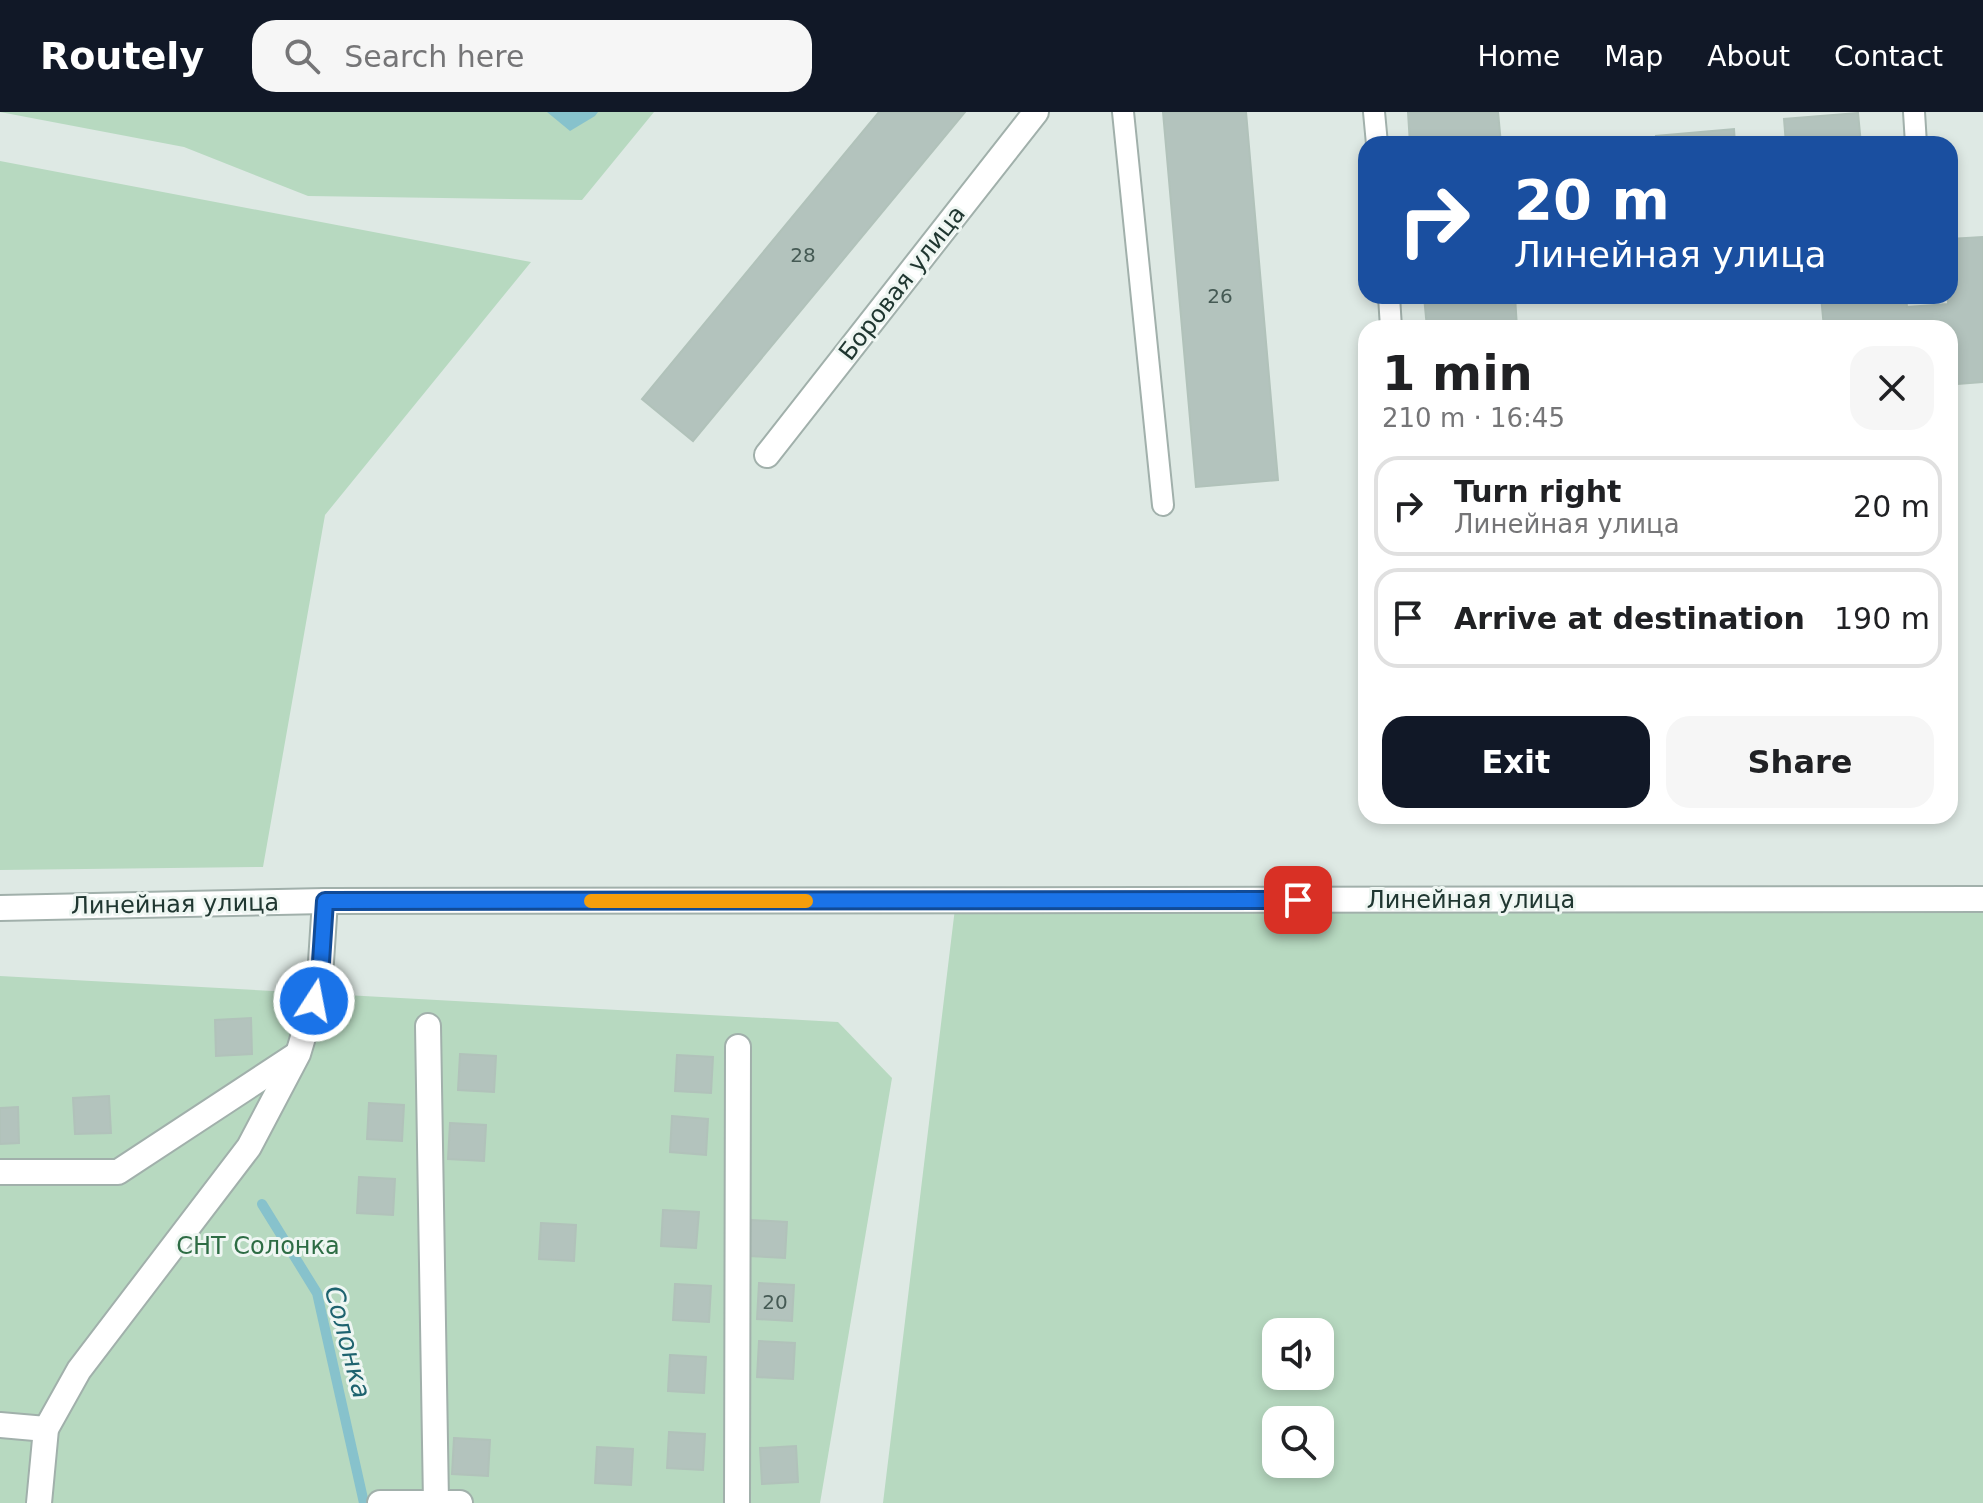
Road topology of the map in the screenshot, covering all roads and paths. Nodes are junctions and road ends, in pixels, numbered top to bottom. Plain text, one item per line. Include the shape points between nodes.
1 (1036, 112) edge
2 (1123, 112) edge
3 (1374, 112) edge
4 (1914, 112) edge
5 (1376, 136) edge
6 (1916, 136) edge
7 (767, 455) dead end
8 (1163, 505) dead end
9 (1983, 899) edge
10 (325, 901) junction
11 (0, 908) edge
12 (428, 1026) dead end
13 (738, 1047) dead end
14 (298, 1054) junction
15 (0, 1172) edge
16 (0, 1425) edge
17 (46, 1429) junction
18 (436, 1502) edge
19 (39, 1503) edge
20 (380, 1503) edge
21 (460, 1503) edge
22 (737, 1503) edge

1 - 7 street, Боровая улица
2 - 8 lane
3 - 5 lane
4 - 6 lane
9 - 10 street, Линейная улица
10 - 11 street, Линейная улица
10 - 14 street via 320,977
12 - 18 street
13 - 22 street
14 - 15 street via 118,1172
14 - 17 street via 249,1147 79,1370
16 - 17 street
17 - 19 street
18 - 20 street
18 - 21 street

